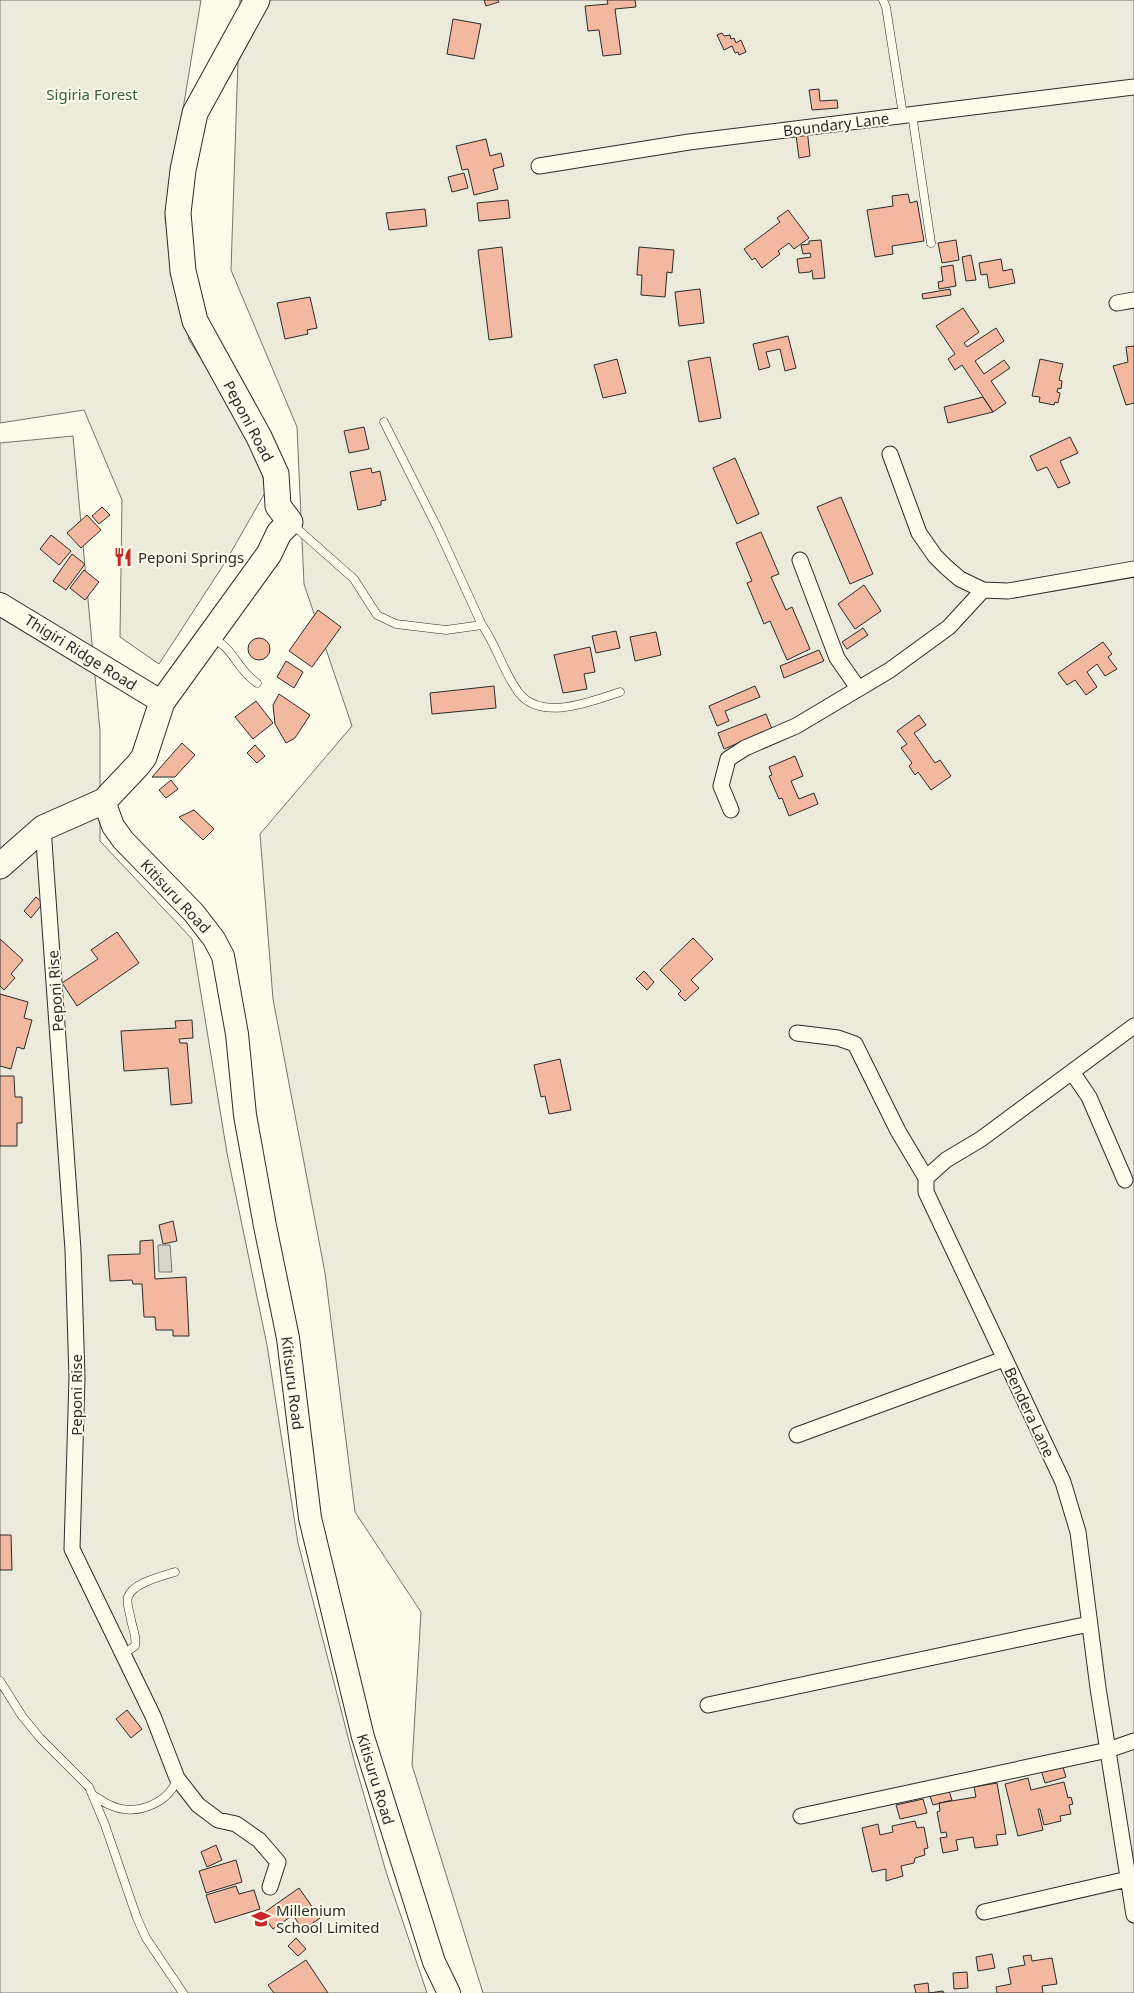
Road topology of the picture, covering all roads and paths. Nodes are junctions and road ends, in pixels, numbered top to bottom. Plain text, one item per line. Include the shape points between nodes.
1 (257, 0) edge
2 (884, 0) edge
3 (1134, 87) edge
4 (908, 115) junction
5 (539, 166) dead end
6 (930, 243) dead end
7 (1134, 300) edge
8 (1117, 303) dead end
9 (384, 422) dead end
10 (890, 454) dead end
11 (290, 522) junction
12 (800, 560) dead end
13 (1134, 570) edge
14 (983, 590) junction
15 (0, 604) edge
16 (482, 625) junction
17 (210, 637) junction
18 (256, 683) dead end
19 (858, 688) junction
20 (620, 692) dead end
21 (162, 702) junction
22 (104, 801) junction
23 (731, 810) dead end
24 (43, 828) junction
25 (0, 866) edge
26 (1134, 1026) edge
27 (798, 1033) dead end
28 (1072, 1072) junction
29 (926, 1178) junction
30 (1125, 1180) dead end
31 (1004, 1359) junction
32 (796, 1436) dead end
33 (175, 1572) dead end
34 (1089, 1624) junction
35 (122, 1654) junction
36 (0, 1681) edge
37 (708, 1705) dead end
38 (1134, 1741) edge
39 (1108, 1750) junction
40 (177, 1778) junction
41 (93, 1795) junction
42 (801, 1816) dead end
43 (1128, 1879) junction
44 (270, 1888) dead end
45 (984, 1912) dead end
46 (1134, 1914) edge
47 (183, 1993) edge
48 (448, 1993) edge

1 - 11 main road, Peponi Road via 195,113 178,213 183,271 195,321 260,437 276,474 278,506
2 - 4 lane
3 - 4 street, Boundary Lane
4 - 5 street, Boundary Lane via 689,142
4 - 6 lane
7 - 8 street
9 - 16 lane
10 - 14 street via 919,533 946,567 960,579
11 - 16 lane via 354,580 377,615 396,624 446,630
11 - 17 main road via 279,533 269,554
12 - 19 street via 837,658
13 - 14 street via 1008,591
14 - 19 street via 949,627 890,670
15 - 21 street, Thigiri Ridge Road
16 - 20 lane via 519,694 536,705 560,708
17 - 18 lane via 226,645 246,675
17 - 21 main road
19 - 23 street via 796,726 728,759 721,786
21 - 22 main road via 144,757
22 - 24 main road
22 - 48 street, Kitisuru Road via 113,826 123,840 194,913 214,939 222,956 237,1034 245,1115 288,1338 310,1518 363,1737 434,1962
24 - 25 main road
24 - 35 street, Peponi Rise via 73,1250 77,1378 72,1549
26 - 28 street
27 - 29 street, Bendera Lane via 838,1038 854,1044
28 - 29 street via 981,1139 946,1160
28 - 30 street via 1089,1097
29 - 31 street, Bendera Lane via 926,1192
31 - 32 street
31 - 34 street, Bendera Lane via 1063,1482 1078,1532
33 - 35 lane via 132,1590 128,1605 137,1638 135,1646
34 - 37 street
34 - 39 street, Bendera Lane
35 - 40 street, Peponi Rise via 153,1716
36 - 41 lane via 22,1716
38 - 39 street
39 - 42 street
39 - 43 street, Bendera Lane
40 - 41 lane via 170,1792 157,1803 131,1810 111,1806
40 - 44 street, Peponi Rise via 198,1804 218,1820 236,1824 259,1840 278,1862
41 - 47 lane via 146,1938
43 - 45 street
43 - 46 street, Bendera Lane

